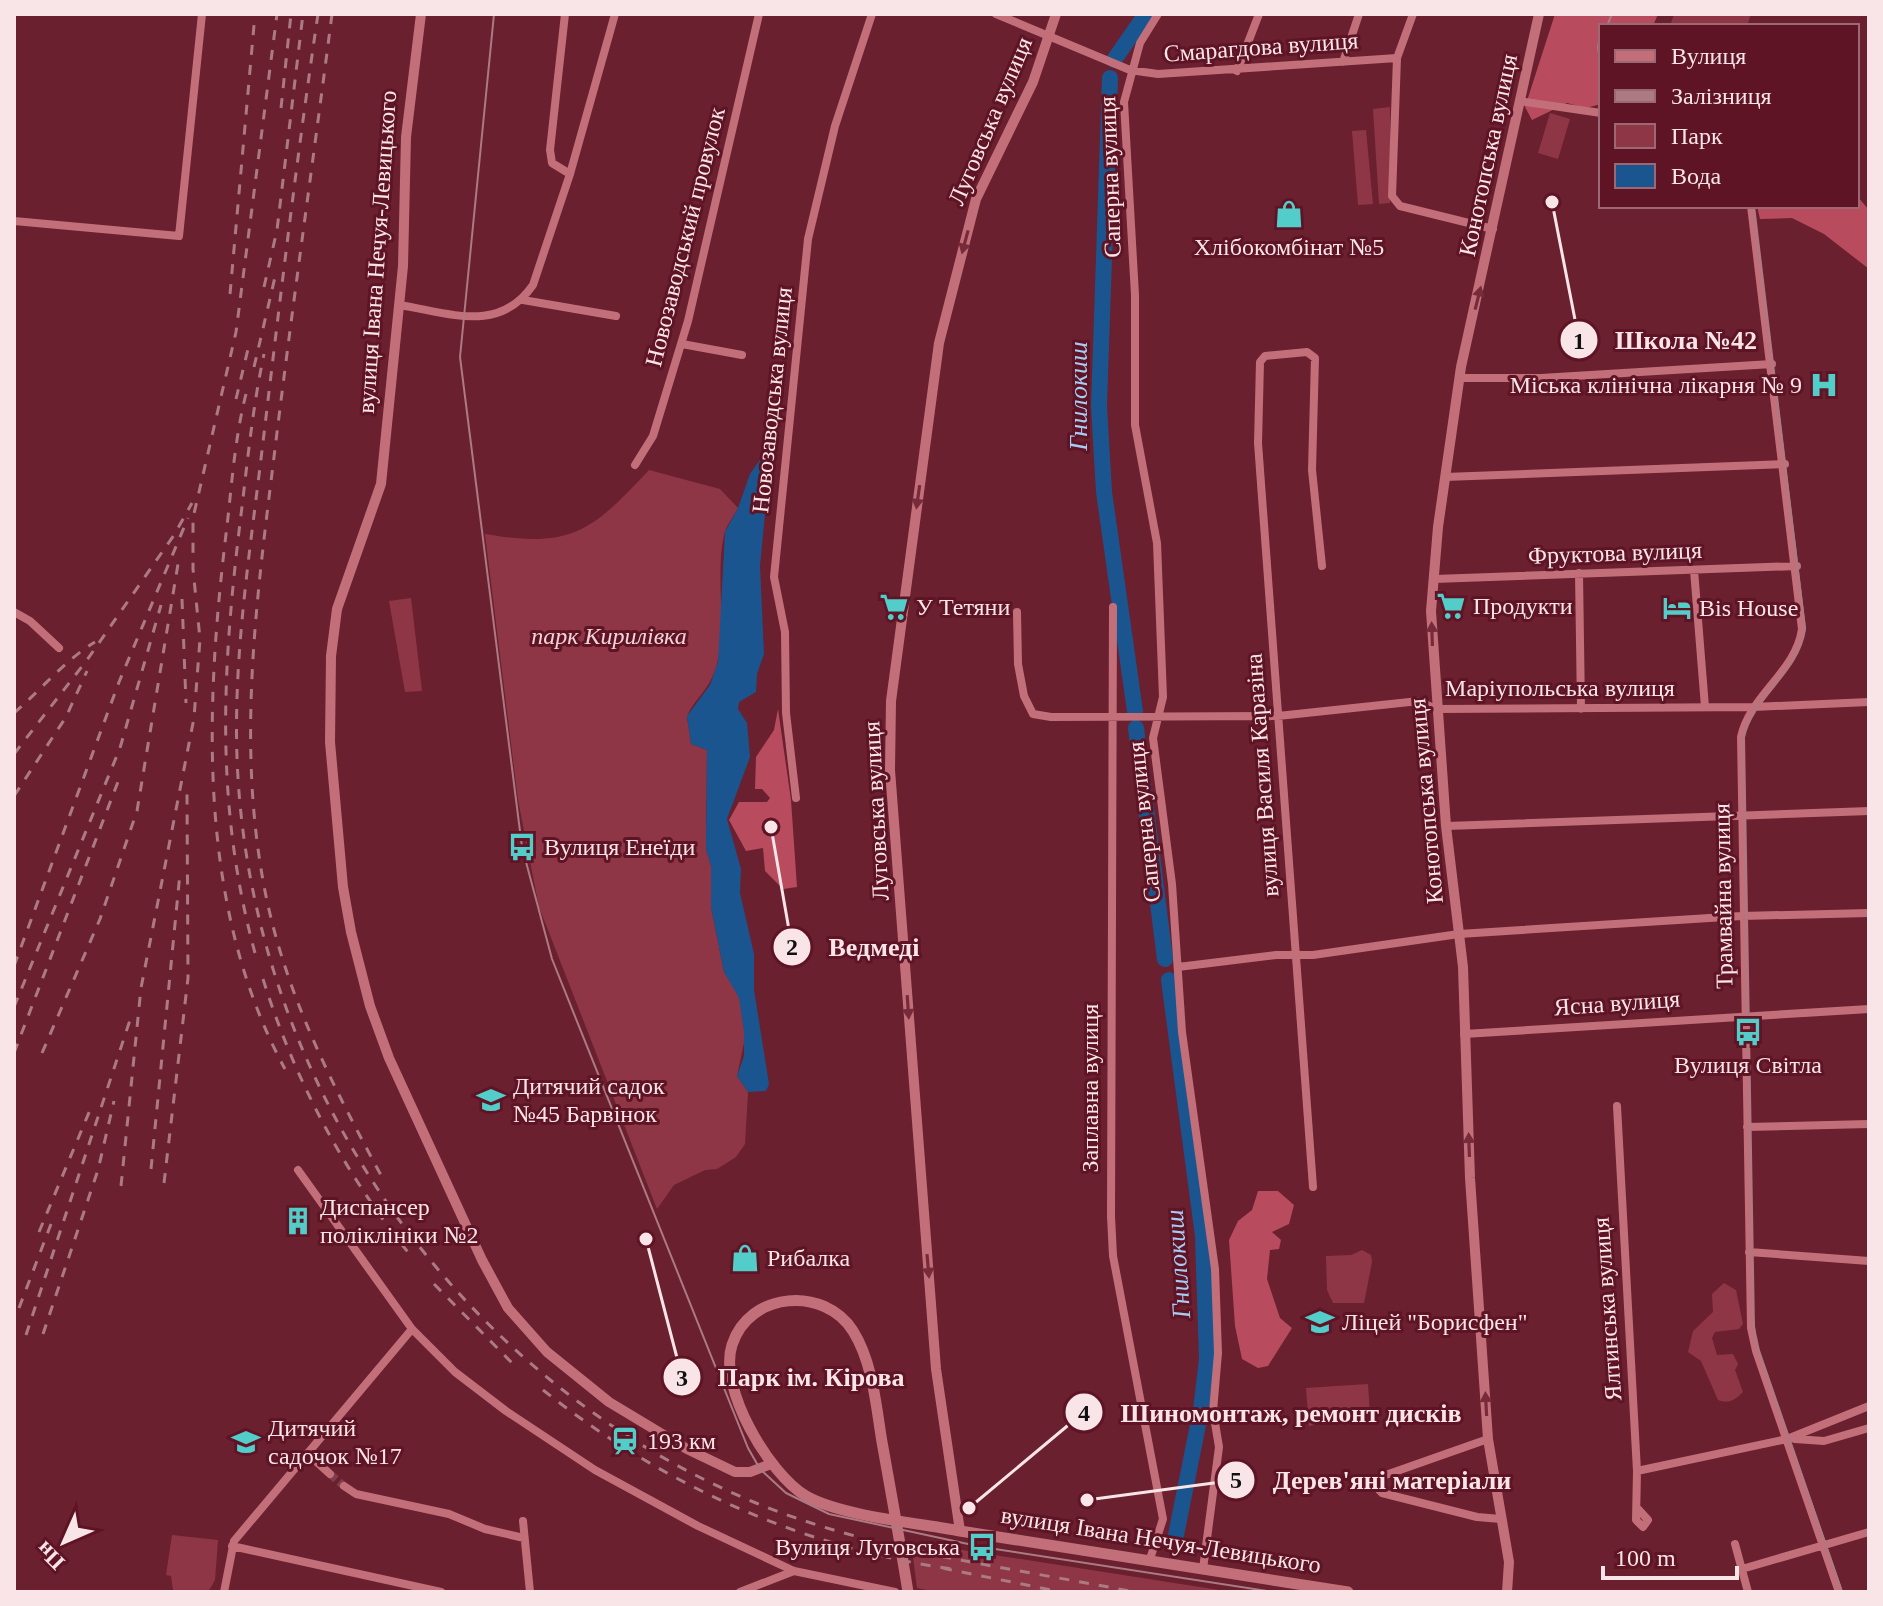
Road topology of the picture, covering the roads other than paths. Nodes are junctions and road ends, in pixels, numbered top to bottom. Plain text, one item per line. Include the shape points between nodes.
1 (202, 14) edge
2 (421, 14) edge
3 (565, 14) edge
4 (615, 14) edge
5 (759, 14) edge
6 (872, 14) edge
7 (996, 14) edge
8 (1056, 14) edge
9 (1158, 14) edge
10 (1259, 14) edge
11 (1359, 14) edge
12 (1413, 14) edge
13 (1539, 14) edge
14 (1048, 36) junction
15 (1397, 58) junction
16 (1343, 62) junction
17 (1130, 70) junction
18 (1237, 71) junction
19 (1519, 101) junction
20 (1599, 113) edge
21 (570, 174) junction
22 (1751, 208) edge
23 (14, 221) edge
24 (1493, 229) junction
25 (523, 300) junction
26 (399, 305) junction
27 (616, 316) dead end
28 (682, 344) junction
29 (742, 355) dead end
30 (1771, 364) junction
31 (1460, 378) junction
32 (1784, 464) junction
33 (635, 465) dead end
34 (1445, 477) junction
35 (1322, 566) dead end
36 (1797, 566) junction
37 (1694, 570) junction
38 (1579, 573) junction
39 (1434, 579) junction
40 (1113, 607) dead end
41 (14, 612) edge
42 (1017, 612) dead end
43 (59, 648) dead end
44 (1869, 702) edge
45 (1705, 707) junction
46 (1754, 707) junction
47 (1436, 709) junction
48 (1581, 709) junction
49 (1113, 716) junction
50 (1278, 716) junction
51 (1158, 718) junction
52 (796, 798) dead end
53 (1869, 811) edge
54 (1742, 817) junction
55 (1446, 826) junction
56 (1869, 913) edge
57 (1743, 916) junction
58 (1459, 934) junction
59 (1295, 955) junction
60 (1178, 967) junction
61 (1869, 1009) edge
62 (1745, 1014) junction
63 (1464, 1034) junction
64 (1617, 1106) dead end
65 (1869, 1124) edge
66 (1747, 1127) junction
67 (298, 1170) dead end
68 (1313, 1187) dead end
69 (1749, 1252) junction
70 (1869, 1261) edge
71 (412, 1329) junction
72 (1869, 1406) edge
73 (1869, 1428) edge
74 (1488, 1439) junction
75 (1788, 1439) junction
76 (309, 1455) junction
77 (771, 1464) junction
78 (1637, 1471) junction
79 (330, 1474) tunnel mouth
80 (344, 1486) tunnel mouth
81 (1638, 1509) dead end
82 (1501, 1519) junction
83 (523, 1521) dead end
84 (960, 1531) junction
85 (1869, 1532) edge
86 (524, 1538) junction
87 (1735, 1544) dead end
88 (1823, 1545) junction
89 (232, 1546) junction
90 (1149, 1562) junction
91 (1203, 1569) junction
92 (1742, 1569) junction
93 (794, 1571) junction
94 (859, 1588) edge
95 (224, 1592) edge
96 (441, 1592) edge
97 (530, 1592) edge
98 (740, 1592) edge
99 (895, 1592) edge
100 (908, 1592) edge
101 (1348, 1592) edge
102 (1507, 1592) edge
103 (1748, 1592) edge
104 (1839, 1592) edge

1 - 23 street via 179,236
2 - 26 street, вулиця Івана Нечуя-Левицького via 406,137
3 - 21 street via 550,150 552,163
4 - 21 street
5 - 28 street, Новозаводський провулок
6 - 52 street, Новозаводська вулиця via 835,126 808,239 774,577 785,632 786,713
7 - 14 street, Смарагдова вулиця
8 - 14 street, Луговська вулиця
9 - 17 street, Саперна вулиця
10 - 18 street
11 - 16 street
12 - 15 street
13 - 19 street, Конотопська вулиця
14 - 17 street, Смарагдова вулиця
14 -> 84 street, Луговська вулиця via 1033,82 976,199 939,343 891,701 890,770 936,1369
15 - 16 street, Смарагдова вулиця
15 - 24 street via 1394,200 1400,206
16 - 18 street, Смарагдова вулиця
17 - 18 street, Смарагдова вулиця
17 - 51 street, Саперна вулиця via 1124,102 1135,295 1135,425 1157,543 1163,697
19 - 20 street
19 - 24 street, Конотопська вулиця
21 - 25 street via 533,285
22 - 30 street, Трамвайна вулиця
31 -> 24 street, Конотопська вулиця
25 - 26 street via 492,318
25 - 27 street
26 - 77 street, вулиця Івана Нечуя-Левицького via 381,484 337,609 330,682 343,887 370,1006 482,1260 517,1321 579,1379 667,1438 735,1472
28 - 29 street
28 - 33 street, Новозаводський провулок via 653,436
30 - 31 street
30 - 32 street, Трамвайна вулиця
31 - 34 street, Конотопська вулиця
32 - 34 street
32 - 36 street, Трамвайна вулиця
34 - 39 street, Конотопська вулиця
35 - 50 street, вулиця Василя Каразіна via 1312,456 1315,358 1307,352 1268,355 1261,360 1258,443
36 - 37 street, Фруктова вулиця
36 - 46 street, Трамвайна вулиця via 1801,639
37 - 38 street, Фруктова вулиця
37 - 45 street
38 - 39 street, Фруктова вулиця
38 - 48 street
47 -> 39 street, Конотопська вулиця
40 - 49 street, Заплавна вулиця
41 - 43 street
42 - 49 street, Маріупольська вулиця via 1018,664 1033,714
44 - 46 street, Маріупольська вулиця
45 - 46 street, Маріупольська вулиця
45 - 48 street, Маріупольська вулиця
46 - 54 street, Трамвайна вулиця via 1741,737
47 - 48 street, Маріупольська вулиця
47 - 50 street, Маріупольська вулиця via 1419,701
47 - 55 street, Конотопська вулиця
49 - 51 street, Маріупольська вулиця
49 - 90 street, Заплавна вулиця via 1111,1216 1113,1256 1163,1519
50 - 51 street, Маріупольська вулиця
50 - 59 street, вулиця Василя Каразіна
51 - 60 street, Саперна вулиця via 1153,738
53 - 54 street
54 - 55 street
54 - 57 street, Трамвайна вулиця
55 - 58 street, Конотопська вулиця
56 - 57 street
57 - 58 street
57 - 62 street, Трамвайна вулиця
58 - 59 street
58 - 63 street, Конотопська вулиця
59 - 60 street
59 - 68 street, вулиця Василя Каразіна
60 - 91 street, Саперна вулиця via 1215,1269 1218,1353 1213,1411 1219,1447
61 - 62 street, Ясна вулиця
62 - 63 street, Ясна вулиця
62 - 66 street, Трамвайна вулиця
74 -> 63 street, Конотопська вулиця
64 - 78 street, Ялтинська вулиця
65 - 66 street
66 - 69 street, Трамвайна вулиця
67 - 71 street
69 - 70 street
69 - 75 street, Трамвайна вулиця via 1752,1335
71 - 76 street
71 - 93 street via 455,1372 595,1470
72 - 75 street
73 - 75 street via 1824,1441
74 - 82 street, Конотопська вулиця
74 - 82 street via 1380,1477 1376,1487 1396,1497
75 - 78 street
75 - 88 street, Трамвайна вулиця
76 - 79 street
76 - 89 street
77 - 84 main road, вулиця Івана Нечуя-Левицького via 796,1489 824,1503
77 - 100 main road via 741,1407 730,1365 733,1340 763,1308 783,1300 806,1300 839,1314 858,1341 877,1409
78 - 81 street, Ялтинська вулиця
80 - 86 street via 356,1494 449,1514
82 - 102 street, Конотопська вулиця via 1509,1562
83 - 86 street
84 - 90 main road, вулиця Івана Нечуя-Левицького
85 - 88 street
86 - 97 street
87 - 92 street
88 - 92 street
88 - 104 street, Трамвайна вулиця
89 - 95 street
89 - 96 street
90 - 91 main road, вулиця Івана Нечуя-Левицького
91 - 101 main road, вулиця Івана Нечуя-Левицького
92 - 103 street
93 - 94 street
93 - 98 street
94 - 99 street

